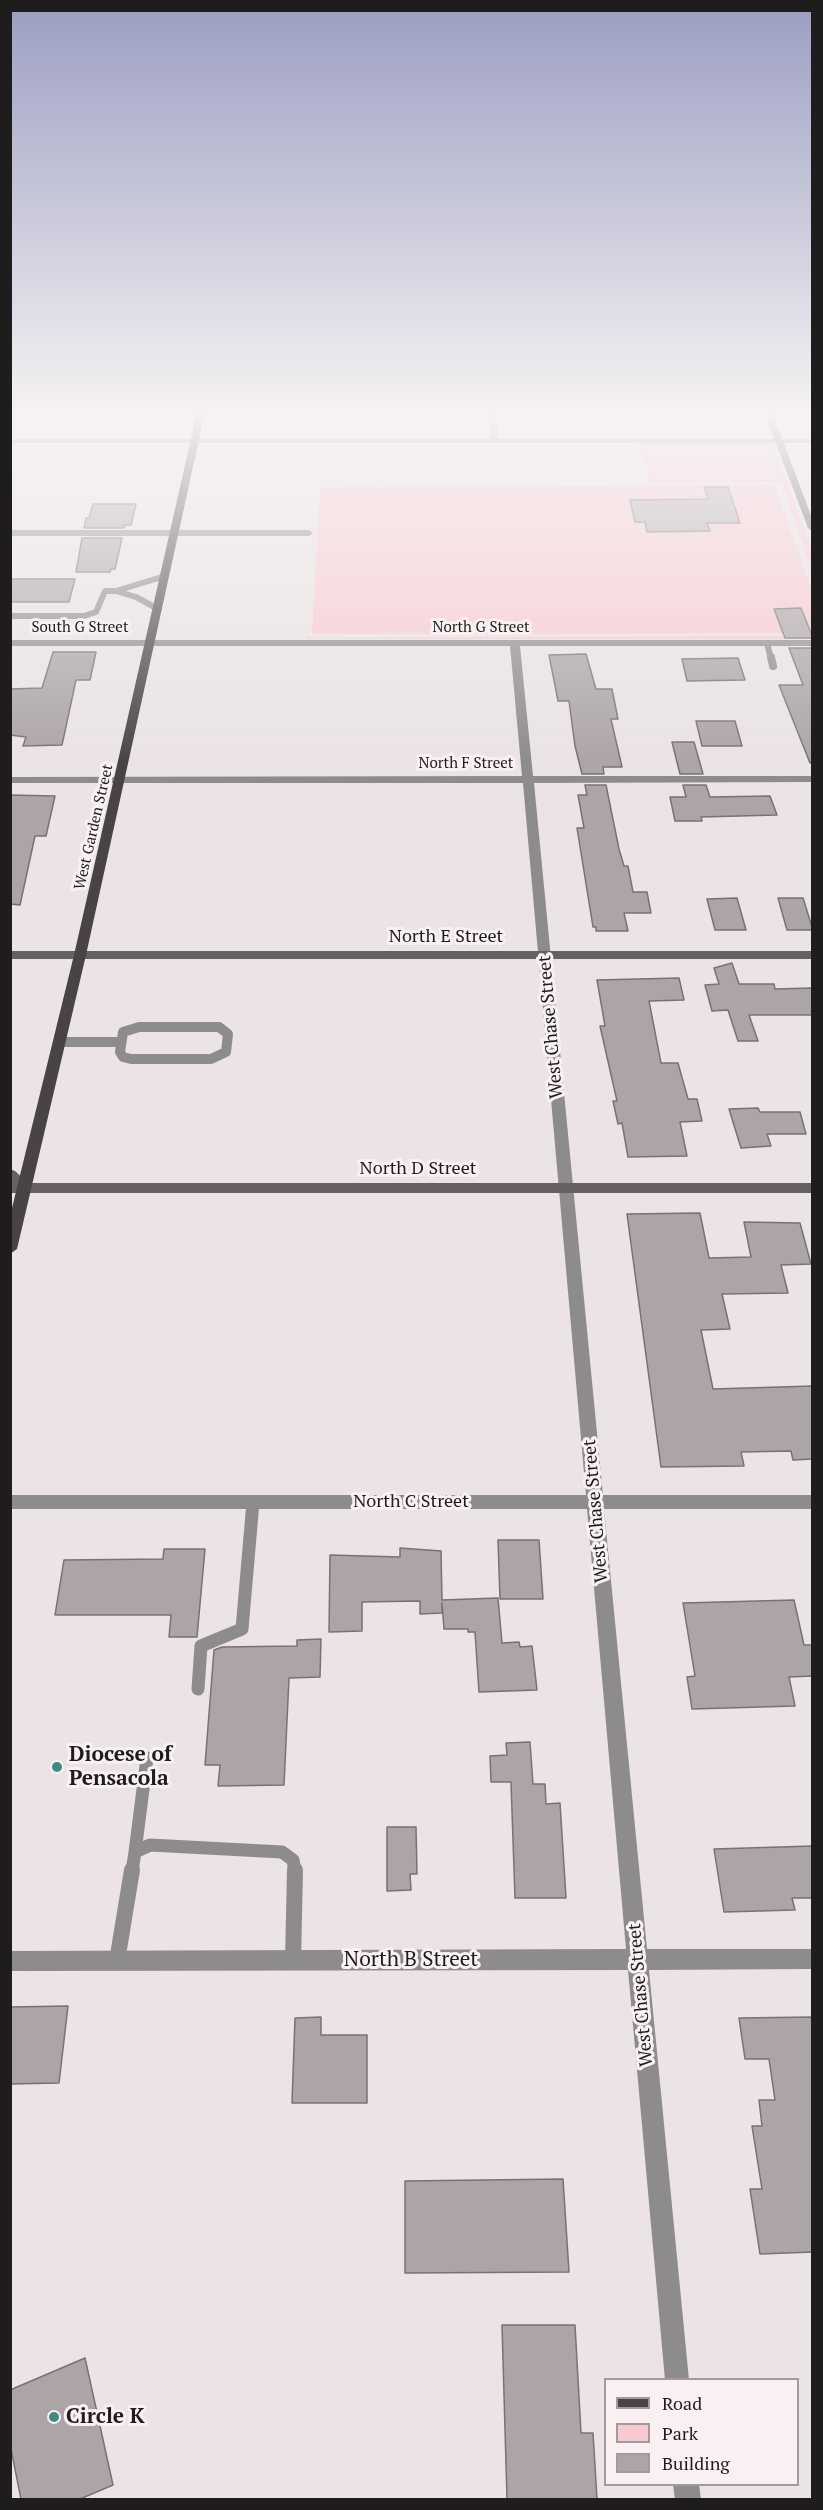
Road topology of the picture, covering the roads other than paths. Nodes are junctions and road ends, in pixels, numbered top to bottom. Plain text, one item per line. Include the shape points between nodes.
1 (176, 529) edge
2 (10, 533) edge
3 (175, 533) junction
4 (309, 533) dead end
5 (165, 576) junction
6 (116, 591) junction
7 (158, 609) junction
8 (10, 616) edge
9 (10, 643) edge
10 (150, 643) junction
11 (515, 643) junction
12 (767, 643) junction
13 (813, 643) edge
14 (773, 666) dead end
15 (527, 779) junction
16 (813, 779) edge
17 (10, 780) edge
18 (120, 780) junction
19 (10, 955) edge
20 (80, 955) junction
21 (544, 955) junction
22 (813, 955) edge
23 (59, 1042) junction
24 (121, 1042) junction
25 (10, 1174) edge
26 (17, 1188) edge
27 (566, 1188) junction
28 (813, 1188) edge
29 (10, 1249) edge
30 (10, 1502) edge
31 (253, 1502) junction
32 (595, 1502) junction
33 (813, 1502) edge
34 (198, 1689) dead end
35 (147, 1758) dead end
36 (135, 1852) junction
37 (813, 1959) edge
38 (293, 1960) junction
39 (638, 1960) junction
40 (10, 1961) edge
41 (117, 1961) junction
42 (676, 2378) edge

1 - 3 main road, West Garden Street
2 - 3 street
3 - 4 street
3 - 5 main road, West Garden Street
5 - 6 lane
5 - 7 main road, West Garden Street
6 - 7 lane
6 - 8 lane via 105,591 96,612 84,616
7 - 10 main road, West Garden Street
9 - 10 street, South G Street
10 - 11 street, North G Street
10 - 18 main road, West Garden Street
11 - 12 street, North G Street
11 - 15 street, West Chase Street
12 - 13 street, North G Street
12 - 14 lane
15 - 16 street, North F Street
15 - 18 street, North F Street
15 - 21 street, West Chase Street
17 - 18 street, North F Street
18 - 20 main road, West Garden Street
19 - 20 street, North E Street
20 - 21 street, North E Street
20 - 23 main road, West Garden Street
21 - 22 street, North E Street
21 - 27 street, West Chase Street
23 - 24 lane
23 - 26 main road, West Garden Street
24 - 24 lane via 120,1052 131,1059 211,1059 225,1052 228,1034 219,1027 140,1027 123,1032
25 - 26 street
26 - 27 street, North D Street
26 - 29 main road, West Garden Street
27 - 28 street, North D Street
27 - 32 street, West Chase Street
30 - 31 street, North C Street
31 - 32 street, North C Street
31 - 34 lane via 242,1629 201,1646
32 - 33 street, North C Street
32 - 39 street, West Chase Street
35 - 36 lane
36 - 38 lane via 150,1845 282,1852 293,1860 296,1876
36 - 41 lane
37 - 39 street, North B Street
38 - 39 street, North B Street
38 - 41 street, North B Street
39 - 42 street, West Chase Street
40 - 41 street, North B Street

